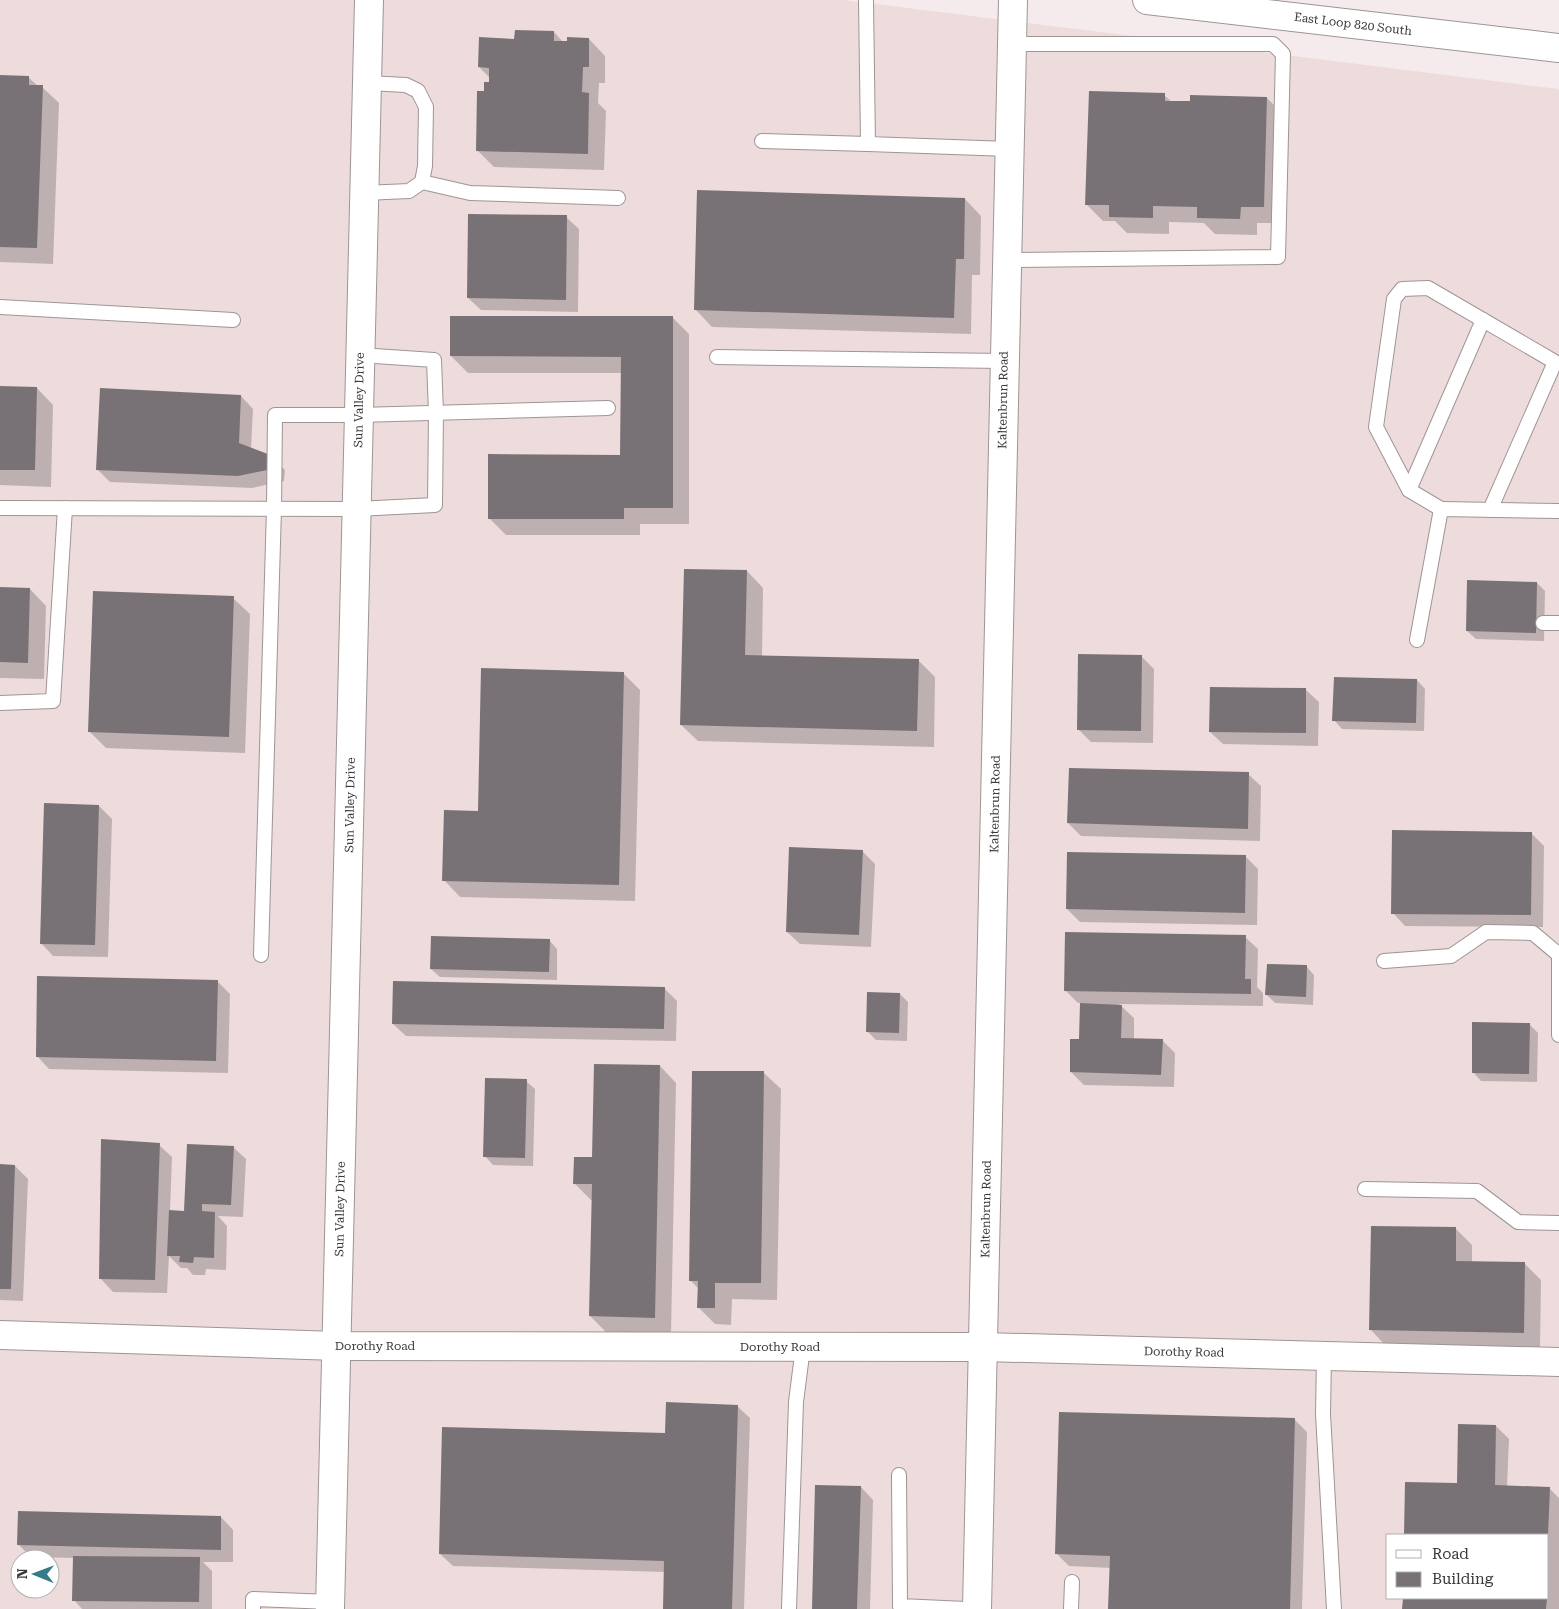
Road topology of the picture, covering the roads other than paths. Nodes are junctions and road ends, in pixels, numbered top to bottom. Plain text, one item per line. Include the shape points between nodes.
1 (369, 0) edge
2 (866, 0) edge
3 (1013, 0) edge
4 (1148, 0) edge
5 (1011, 44) junction
6 (1559, 48) edge
7 (367, 83) junction
8 (762, 141) dead end
9 (868, 144) junction
10 (1009, 150) junction
11 (422, 182) junction
12 (364, 193) junction
13 (618, 198) dead end
14 (1006, 260) junction
15 (0, 307) edge
16 (234, 320) dead end
17 (1483, 320) junction
18 (360, 355) junction
19 (717, 357) dead end
20 (1004, 361) junction
21 (608, 408) dead end
22 (436, 412) junction
23 (359, 415) junction
24 (1409, 490) junction
25 (0, 508) edge
26 (66, 508) junction
27 (274, 508) junction
28 (357, 509) junction
29 (1441, 509) junction
30 (1490, 510) junction
31 (1559, 511) edge
32 (1544, 623) dead end
33 (1559, 623) edge
34 (1417, 640) dead end
35 (0, 703) edge
36 (1559, 954) edge
37 (260, 955) dead end
38 (1384, 960) dead end
39 (1559, 1035) edge
40 (1365, 1189) dead end
41 (1559, 1223) edge
42 (0, 1335) edge
43 (337, 1346) junction
44 (803, 1347) junction
45 (983, 1347) junction
46 (1324, 1356) junction
47 (1559, 1362) edge
48 (899, 1475) dead end
49 (1072, 1582) dead end
50 (330, 1605) edge
51 (253, 1609) edge
52 (790, 1609) edge
53 (966, 1609) edge
54 (977, 1609) edge
55 (1071, 1609) edge
56 (1334, 1609) edge

1 - 7 street, Sun Valley Drive
2 - 9 lane
3 - 5 street, Kaltenbrun Road
4 - 6 street, East Loop 820 South
5 - 10 street, Kaltenbrun Road
5 - 14 lane via 1273,44 1283,54 1278,256
7 - 11 lane via 406,85 418,92 426,108
7 - 12 street, Sun Valley Drive
8 - 9 lane
9 - 10 lane
10 - 14 street, Kaltenbrun Road
11 - 12 lane via 409,192
11 - 13 lane via 470,193
12 - 18 street, Sun Valley Drive
14 - 20 street, Kaltenbrun Road
15 - 16 lane
17 - 24 lane
17 - 24 lane via 1428,288 1402,289 1394,298 1376,427
17 - 30 lane via 1555,362
18 - 22 lane via 434,360
18 - 23 street, Sun Valley Drive
19 - 20 lane
20 - 45 street, Kaltenbrun Road
21 - 22 lane
22 - 23 lane
22 - 28 lane via 435,504
23 - 27 lane via 274,415
23 - 28 street, Sun Valley Drive
24 - 29 lane
25 - 26 lane
26 - 27 lane
26 - 35 lane via 53,701
27 - 28 lane
27 - 37 lane
28 - 43 street, Sun Valley Drive
29 - 30 lane
29 - 34 lane
30 - 31 lane
32 - 33 lane
36 - 38 lane via 1534,933 1486,932 1451,956
36 - 39 lane
40 - 41 lane via 1477,1191 1518,1222
42 - 43 street, Dorothy Road
43 - 44 street, Dorothy Road
43 - 50 street, Sun Valley Drive
44 - 45 street, Dorothy Road
44 - 52 lane via 796,1402
45 - 46 street, Dorothy Road
45 - 54 street, Kaltenbrun Road
46 - 47 street, Dorothy Road
46 - 56 lane via 1323,1414
48 - 53 lane via 900,1606
49 - 55 lane
50 - 51 lane via 253,1600

